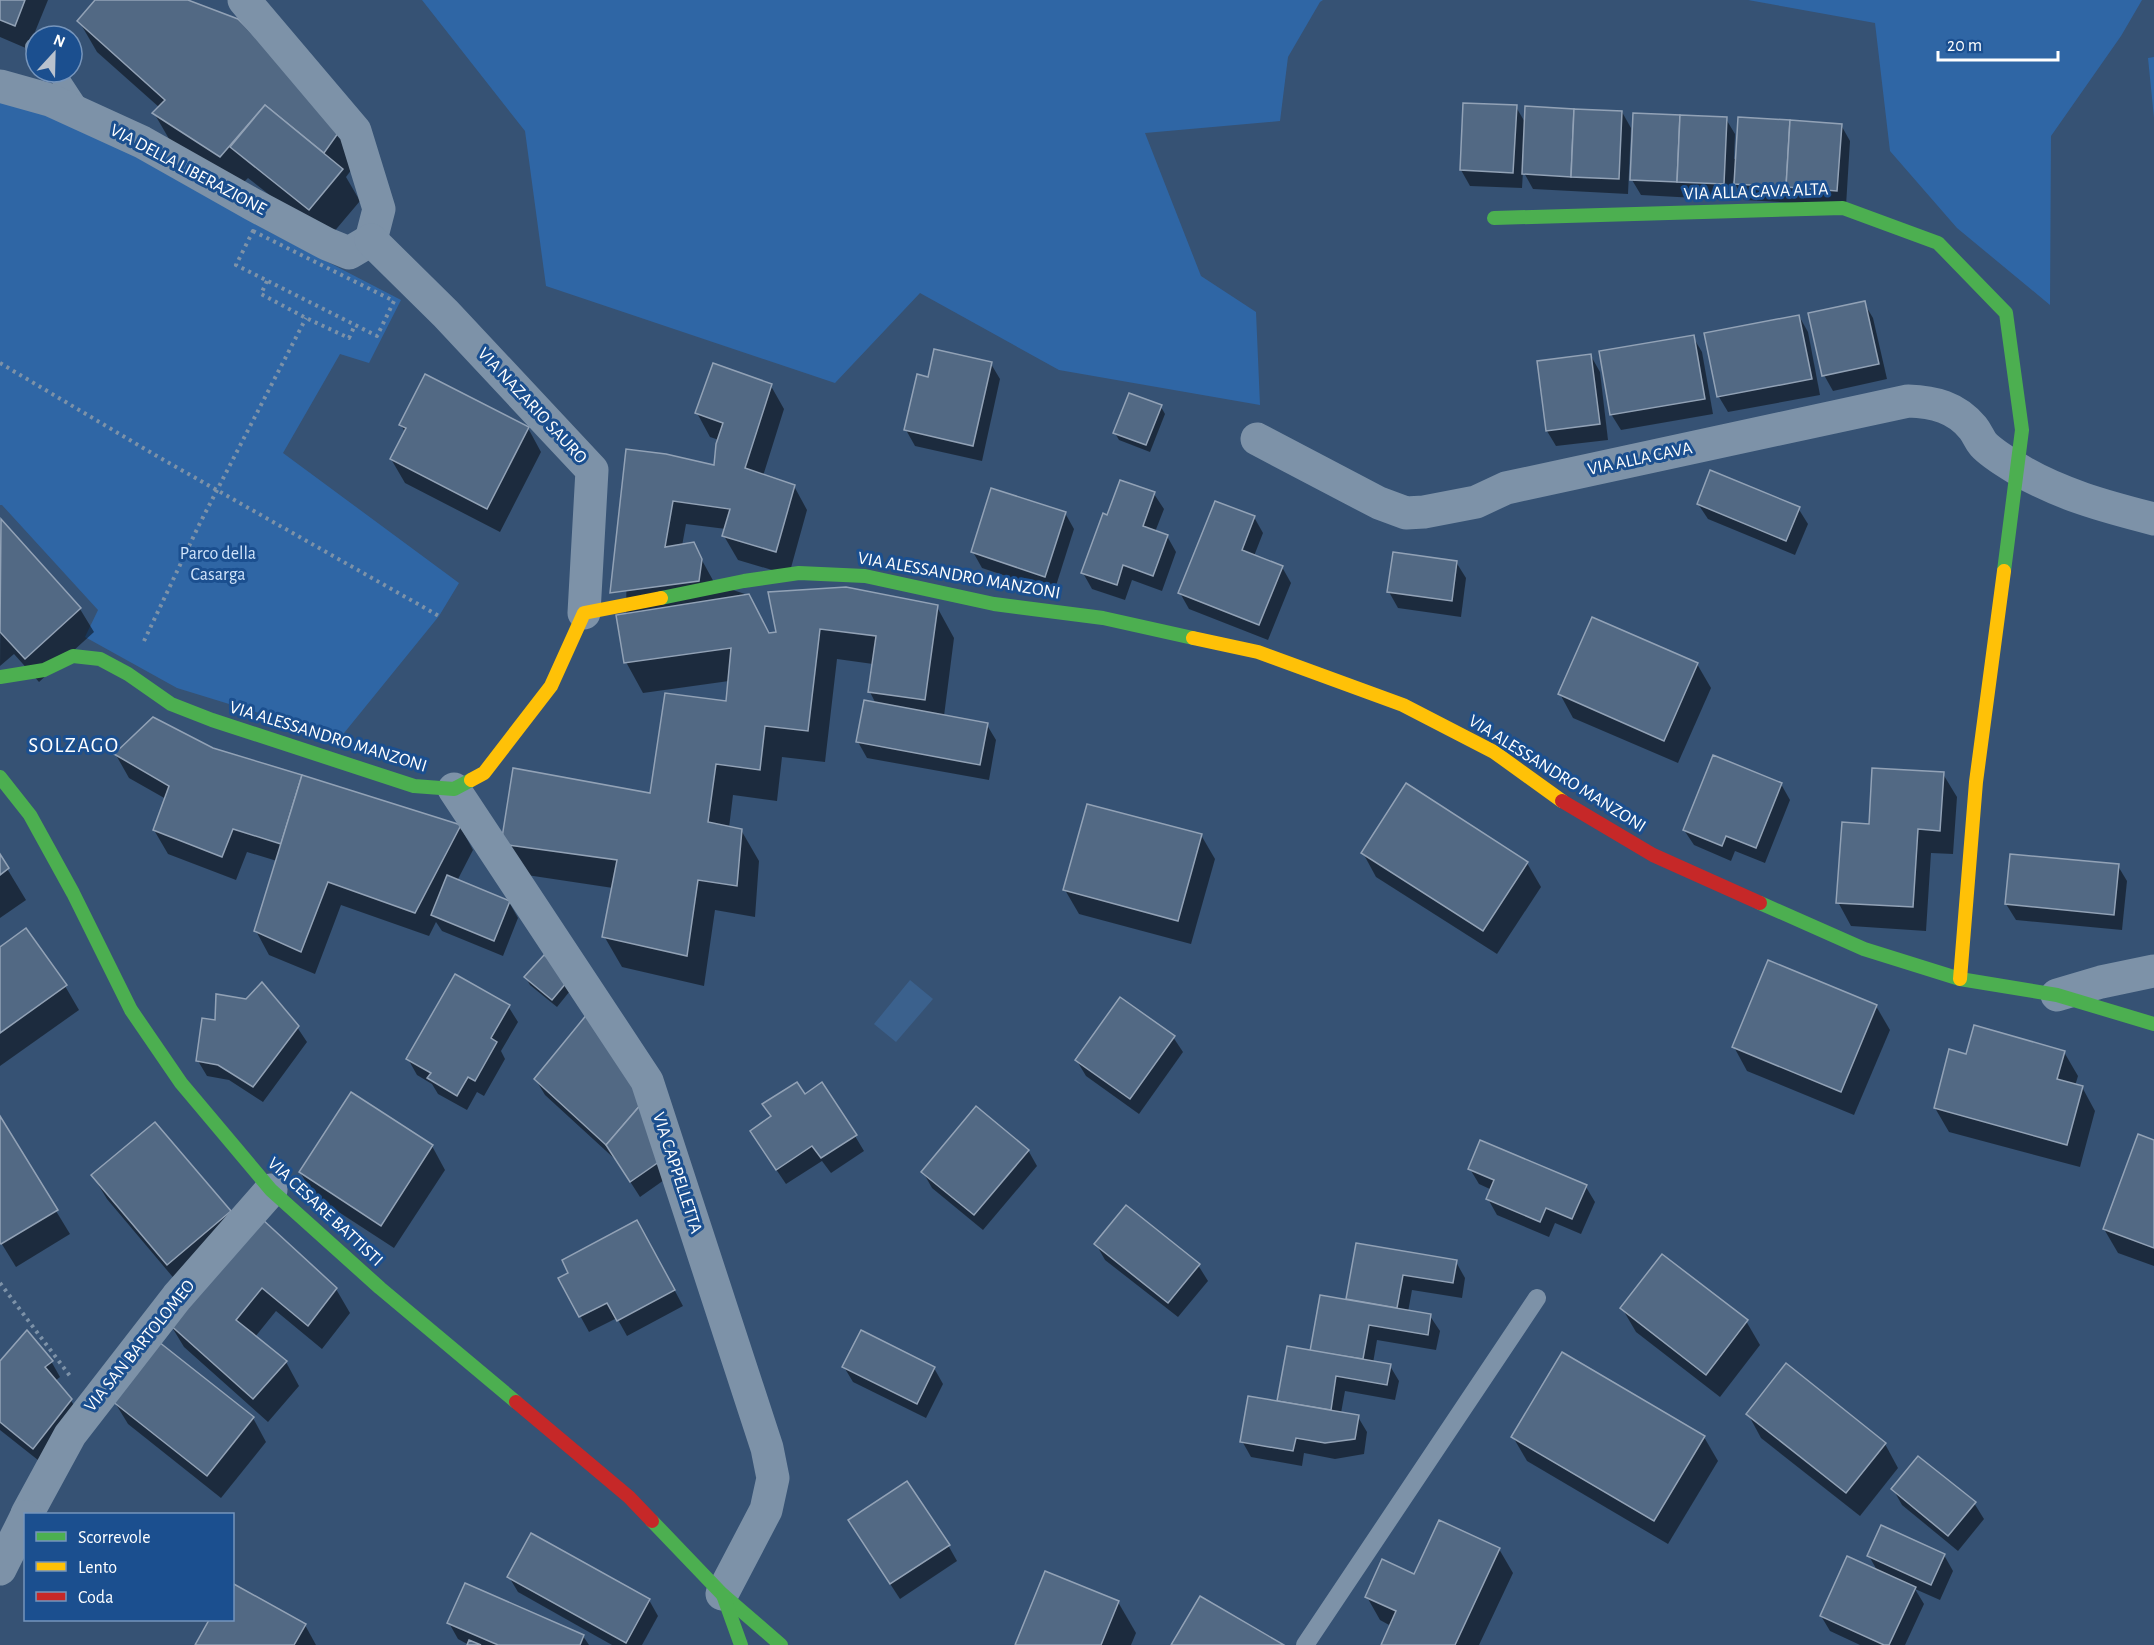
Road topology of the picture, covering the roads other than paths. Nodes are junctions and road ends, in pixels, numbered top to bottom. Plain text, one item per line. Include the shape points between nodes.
1 (244, 0) edge
2 (64, 84) edge
3 (0, 86) edge
4 (85, 116) junction
5 (1494, 218) dead end
6 (371, 240) junction
7 (1257, 439) dead end
8 (2017, 468) junction
9 (2154, 519) edge
10 (584, 613) junction
11 (0, 676) edge
12 (0, 777) edge
13 (454, 789) junction
14 (2154, 972) edge
15 (1960, 979) junction
16 (2057, 995) junction
17 (2154, 1024) edge
18 (271, 1190) junction
19 (1537, 1298) dead end
20 (28, 1513) edge
21 (24, 1520) edge
22 (0, 1569) edge
23 (722, 1594) junction
24 (741, 1645) edge
25 (782, 1645) edge
26 (1305, 1645) edge

1 - 6 street via 355,131 379,209
2 - 4 lane
3 - 4 street, VIA DELLA LIBERAZIONE via 50,100
4 - 6 street, VIA DELLA LIBERAZIONE via 142,142 327,244 349,253
5 - 8 street, VIA ALLA CAVA ALTA via 1843,208 1938,243 2006,314 2022,430
6 - 10 street, VIA NAZARIO SAURO via 592,470
7 - 8 street, VIA ALLA CAVA via 1379,503 1406,513 1459,506 1506,488 1908,401 1936,403 1960,415 1983,444
8 - 9 street, VIA ALLA CAVA via 2056,488
8 - 15 street via 1976,782
10 - 13 street via 551,686 484,773
10 - 15 street, VIA ALESSANDRO MANZONI via 744,580 799,573 865,576 994,604 1102,618 1258,652 1414,711 1494,752 1548,793 1653,855 1863,949
11 - 13 street, VIA ALESSANDRO MANZONI via 44,670 73,656 100,659 171,704 212,720 414,786
12 - 18 street, VIA CESARE BATTISTI via 30,815 131,1010 181,1083
13 - 23 street, VIA CAPPELLETTA via 647,1081 767,1448 773,1478 766,1510
14 - 16 street
15 - 16 street, VIA ALESSANDRO MANZONI
16 - 17 street, VIA ALESSANDRO MANZONI
18 - 20 street, VIA SAN BARTOLOMEO via 177,1298 70,1435
18 - 23 street, VIA CESARE BATTISTI via 380,1288 629,1497
19 - 26 lane
21 - 22 street, VIA SAN BARTOLOMEO
23 - 24 street, VIA CESARE BATTISTI
23 - 25 street, VIA CESARE BATTISTI

